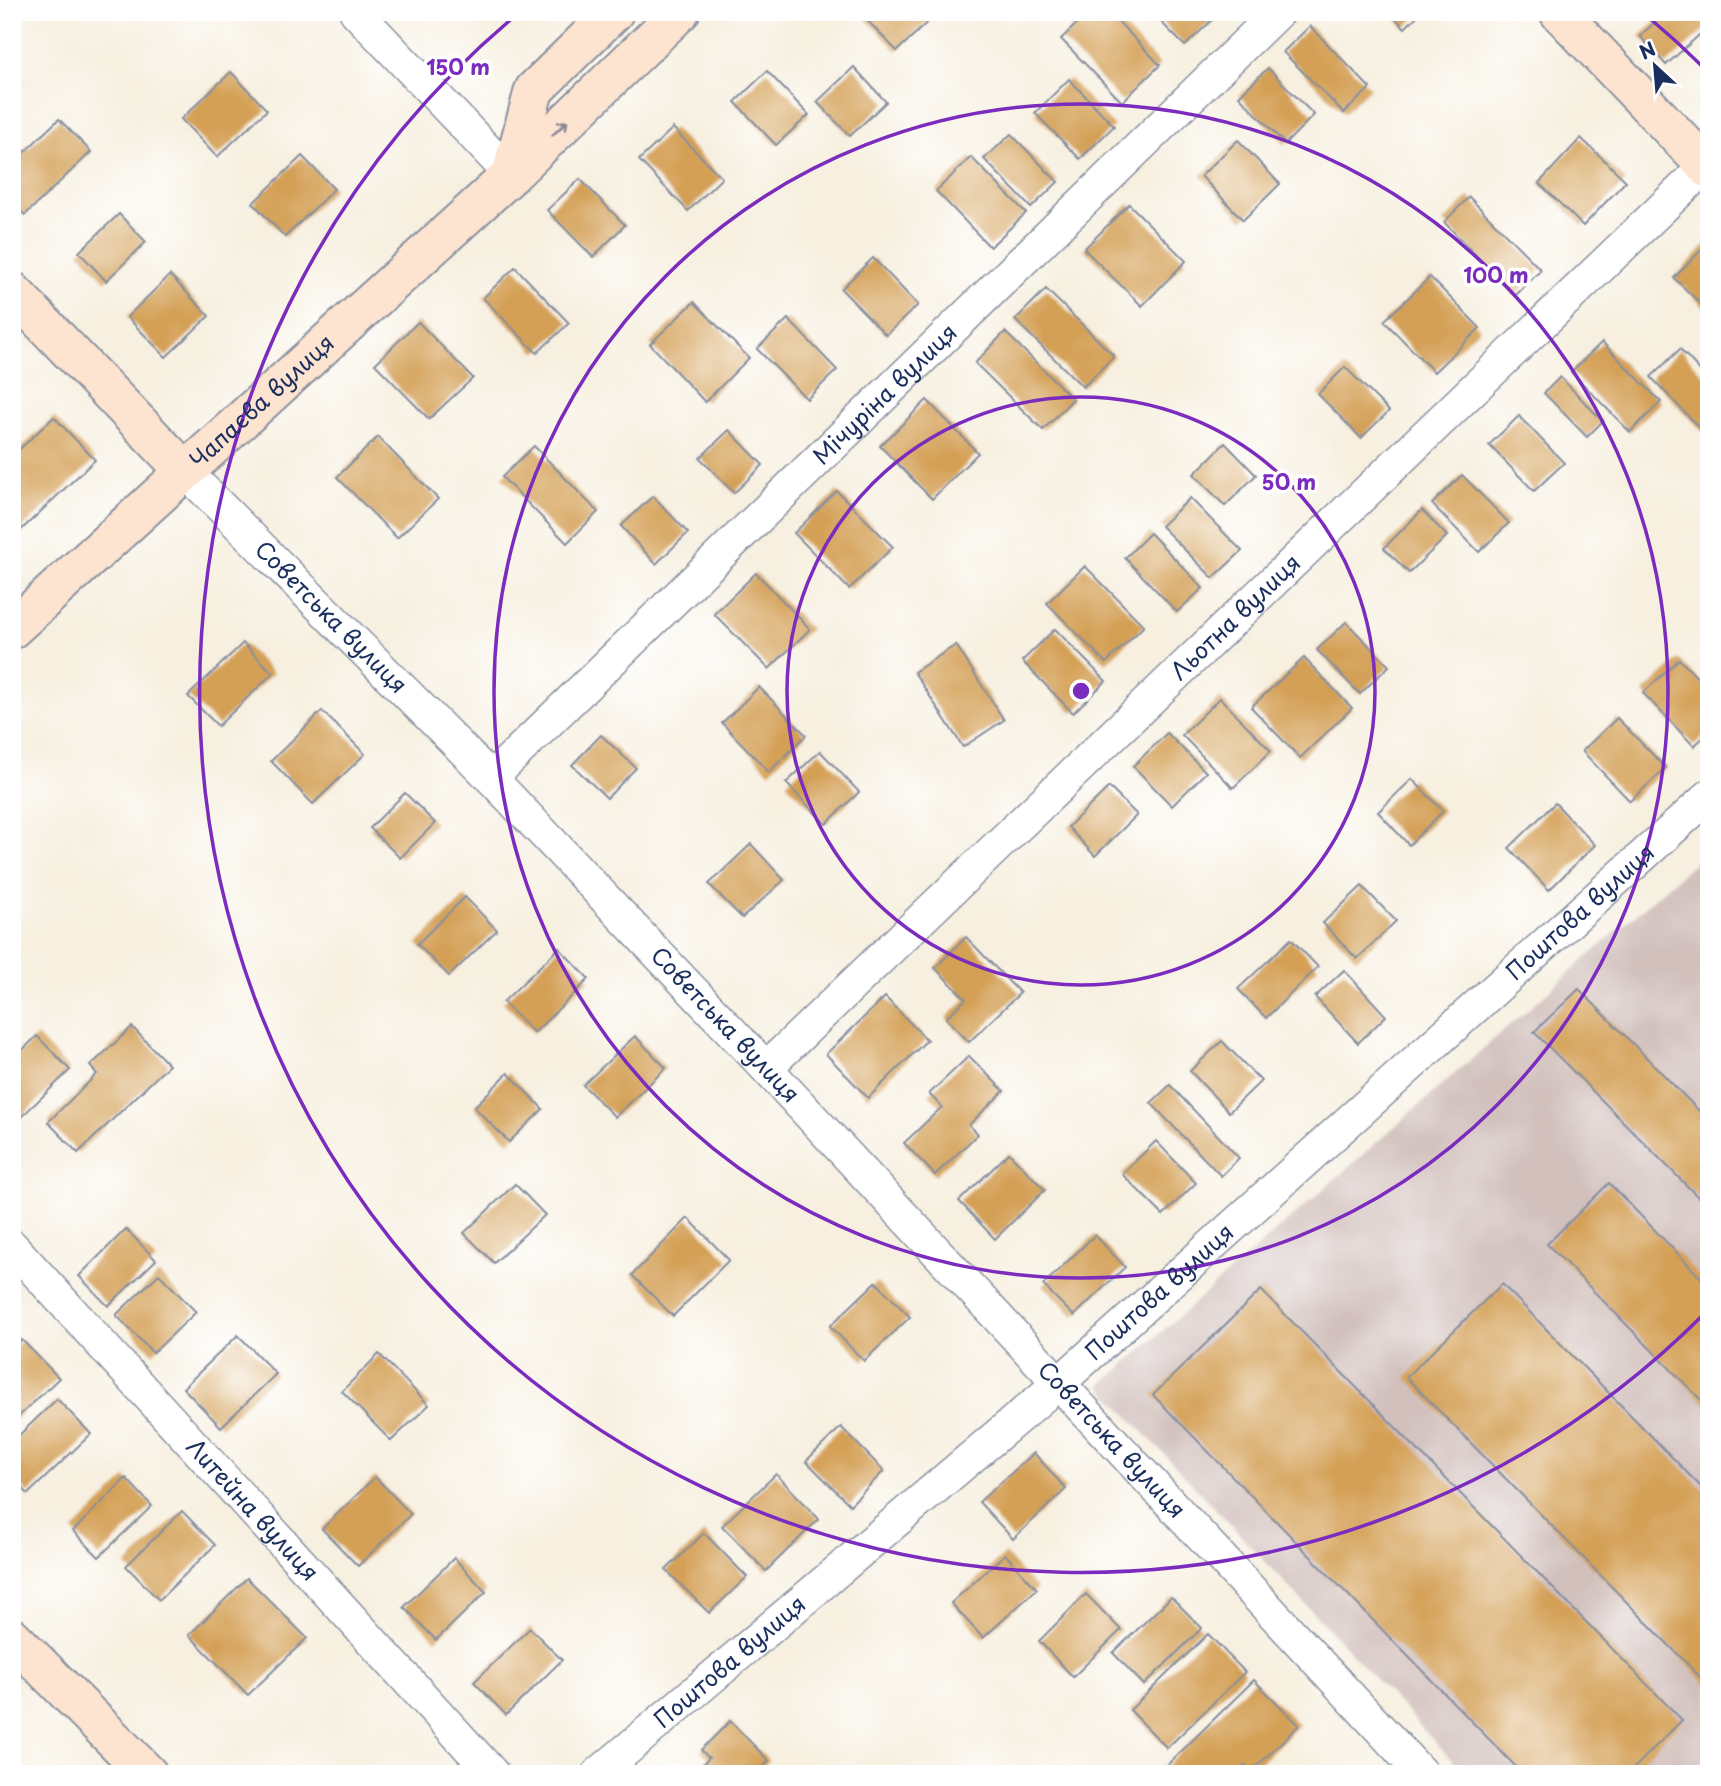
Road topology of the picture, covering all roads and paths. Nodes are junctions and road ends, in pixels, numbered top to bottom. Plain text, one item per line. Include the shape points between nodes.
1 (356, 12) edge
2 (614, 12) edge
3 (680, 12) edge
4 (1278, 12) edge
5 (1559, 12) edge
6 (1707, 168) edge
7 (511, 175) junction
8 (12, 291) edge
9 (184, 470) junction
10 (12, 629) edge
11 (491, 779) junction
12 (1709, 796) edge
13 (766, 1068) junction
14 (12, 1246) edge
15 (1059, 1383) junction
16 (12, 1637) edge
17 (148, 1774) edge
18 (493, 1774) edge
19 (598, 1774) edge
20 (1422, 1774) edge

1 - 7 street
2 - 7 street via 534,90
7 -> 3 street, Чапаєва вулиця
4 - 11 street, Мічуріна вулиця
5 - 6 street
6 - 13 street, Льотна вулиця
7 - 9 street, Чапаєва вулиця
8 - 9 street, Советська вулиця
9 - 10 street, Чапаєва вулиця
9 - 11 street, Советська вулиця
11 - 13 street, Советська вулиця
12 - 15 street, Поштова вулиця
13 - 15 street, Советська вулиця
14 - 18 street, Литейна вулиця
15 - 19 street, Поштова вулиця
15 - 20 street, Советська вулиця
16 - 17 street

